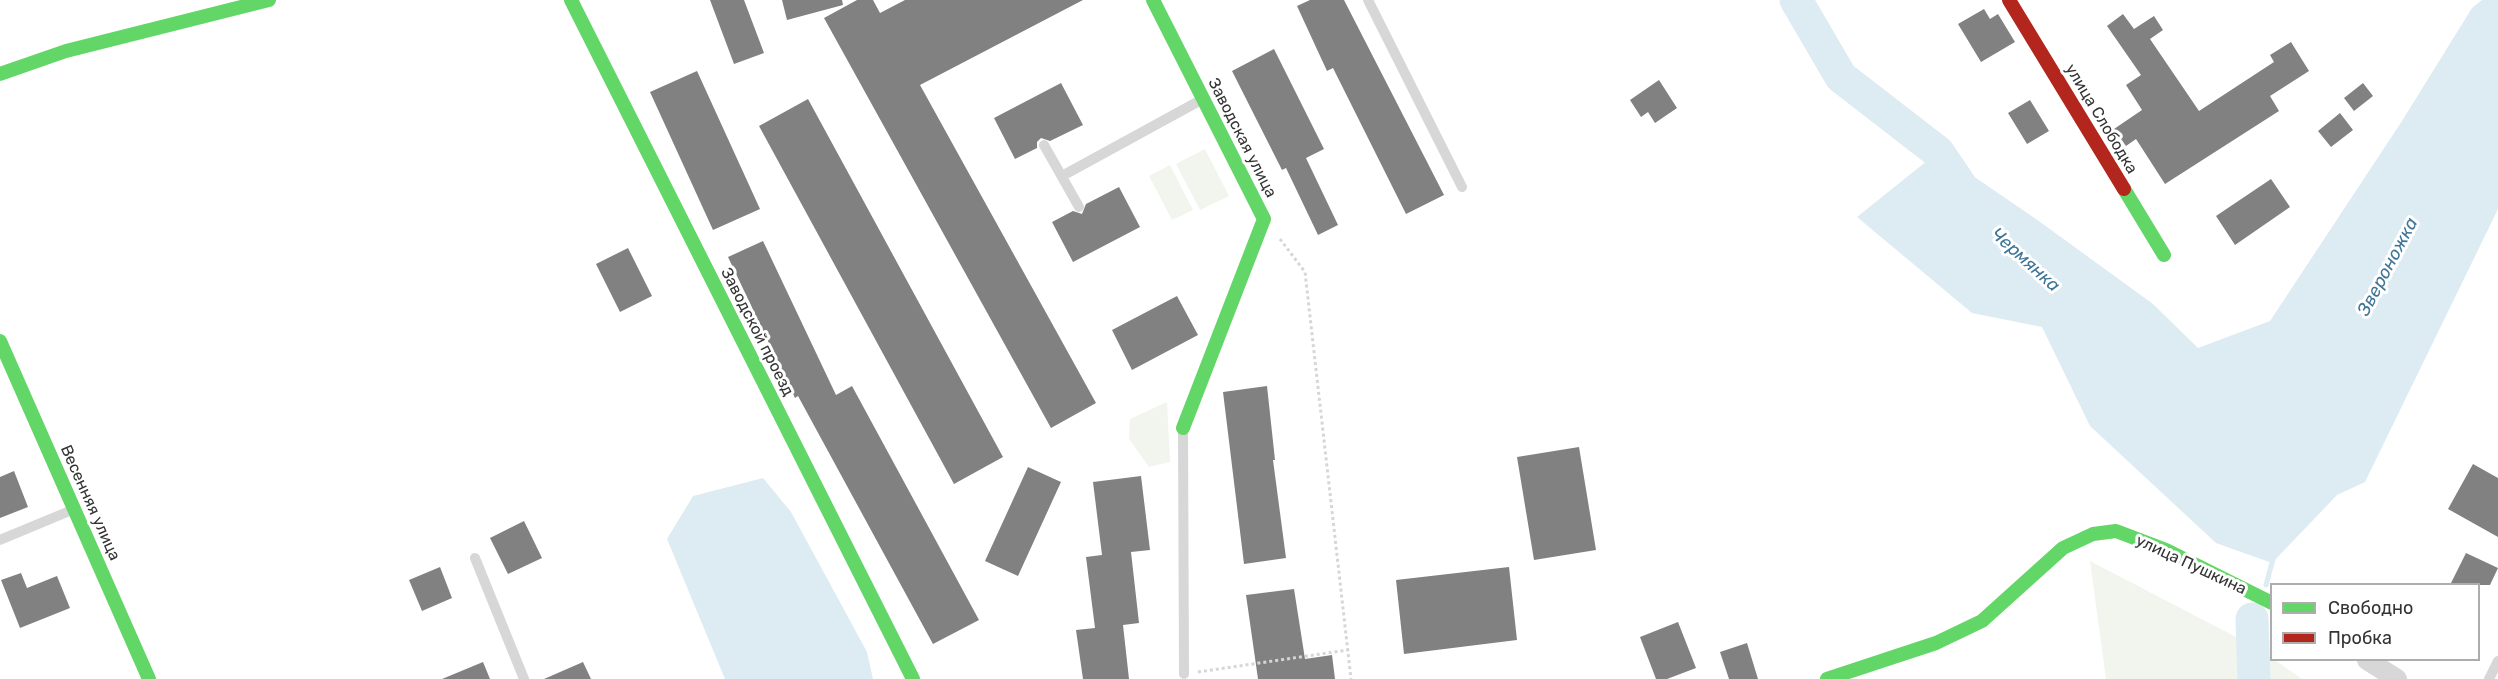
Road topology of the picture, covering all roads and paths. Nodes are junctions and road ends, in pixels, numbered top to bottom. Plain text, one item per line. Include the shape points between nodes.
1 (268, 0) edge
2 (571, 0) edge
3 (1153, 0) edge
4 (1368, 0) edge
5 (2009, 0) edge
6 (0, 74) edge
7 (1204, 99) junction
8 (1044, 145) dead end
9 (1062, 176) junction
10 (1462, 187) dead end
11 (1079, 207) dead end
12 (1264, 219) junction
13 (2164, 255) dead end
14 (0, 341) edge
15 (1183, 428) joint
16 (75, 508) junction
17 (0, 540) edge
18 (475, 558) dead end
19 (2270, 602) edge
20 (1348, 650) junction
21 (2369, 661) edge
22 (2498, 661) edge
23 (1184, 674) joint
24 (148, 679) edge
25 (524, 679) edge
26 (913, 679) edge
27 (1351, 679) edge
28 (1827, 679) edge
29 (2397, 679) edge
30 (2489, 679) edge

1 - 6 street via 66,51
2 - 26 street, Заводской проезд
3 - 7 street, Заводская улица
4 - 10 lane
5 - 13 street, улица Слободка
7 - 9 lane
7 - 12 street, Заводская улица
8 - 9 lane
9 - 11 lane
12 - 15 street, Заводская улица
12 - 20 path via 1305,273
14 - 16 street, Весенняя улица
15 - 23 lane
16 - 17 lane
16 - 24 street, Весенняя улица
18 - 25 lane
19 - 28 street, улица Пушкина via 2166,550 2116,531 2093,534 2063,548 1982,621 1936,644
20 - 23 path
20 - 27 path
21 - 29 street
22 - 30 lane

